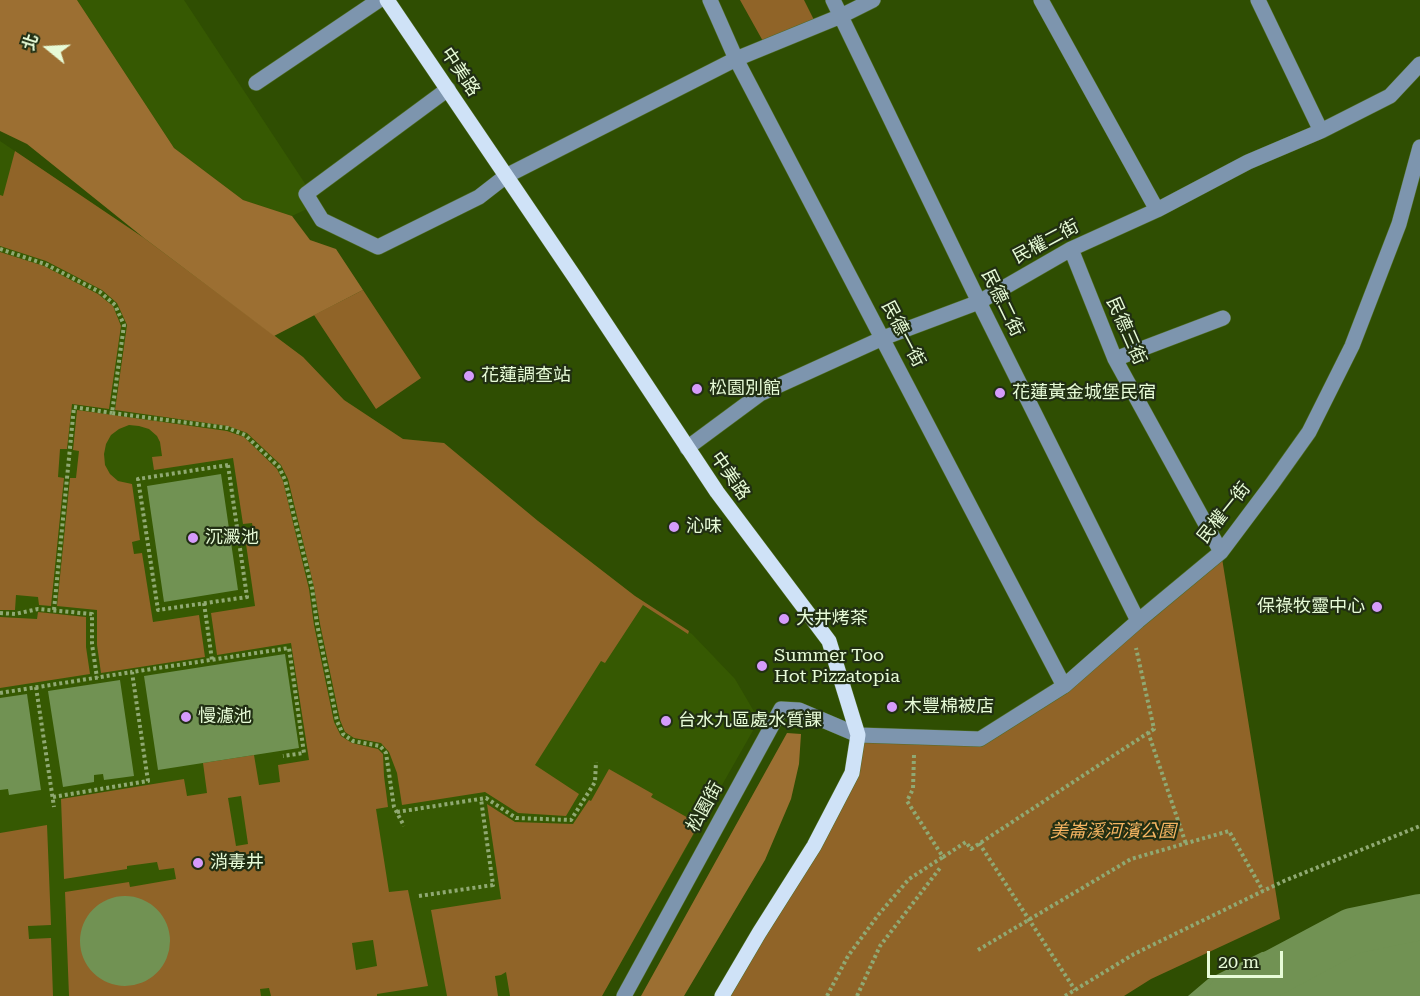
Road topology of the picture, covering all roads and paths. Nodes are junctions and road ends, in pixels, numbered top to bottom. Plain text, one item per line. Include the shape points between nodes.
1 (380, 0) edge
2 (387, 0) edge
3 (710, 0) edge
4 (833, 0) edge
5 (873, 0) edge
6 (1041, 0) edge
7 (1258, 0) edge
8 (841, 16) junction
9 (736, 59) junction
10 (1420, 64) edge
11 (256, 83) dead end
12 (448, 89) junction
13 (1321, 131) junction
14 (1420, 147) edge
15 (506, 176) junction
16 (1158, 210) junction
17 (0, 249) edge
18 (1071, 249) junction
19 (979, 302) junction
20 (1223, 318) dead end
21 (883, 339) junction
22 (1115, 359) junction
23 (112, 413) junction
24 (687, 448) junction
25 (1221, 552) junction
26 (204, 603) junction
27 (54, 610) junction
28 (0, 613) edge
29 (1135, 624) junction
30 (212, 660) junction
31 (132, 672) junction
32 (97, 678) junction
33 (1064, 686) junction
34 (36, 687) junction
35 (0, 693) edge
36 (1149, 732) junction
37 (858, 735) junction
38 (914, 737) junction
39 (283, 756) dead end
40 (596, 762) dead end
41 (52, 797) junction
42 (481, 798) junction
43 (54, 807) dead end
44 (397, 812) junction
45 (405, 826) dead end
46 (1420, 826) edge
47 (979, 843) junction
48 (1186, 844) junction
49 (943, 857) junction
50 (940, 868) dead end
51 (1263, 891) junction
52 (419, 896) dead end
53 (1029, 919) junction
54 (978, 950) dead end
55 (1075, 990) junction
56 (624, 996) edge
57 (722, 996) edge
58 (827, 996) edge
59 (856, 996) edge
60 (1065, 996) edge

1 - 11 street
2 - 12 main road, 中美路
3 - 9 street, 民德一街
4 - 8 street, 民德二街
5 - 8 street
6 - 16 street
7 - 13 street
8 - 9 street
8 - 19 street, 民德二街
9 - 15 street
9 - 21 street, 民德一街
10 - 13 street, 民權二街 via 1390,96
12 - 15 main road, 中美路
12 - 15 street via 306,194 322,220 378,247 478,197
13 - 16 street, 民權二街 via 1248,162
14 - 25 street, 民權一街 via 1399,224 1352,346 1309,432
15 - 24 main road, 中美路
16 - 18 street, 民權二街
17 - 23 path via 45,264 115,304 124,325
18 - 19 street, 民權二街
18 - 22 street, 民德三街
19 - 21 street, 民權二街
19 - 29 street, 民德二街
20 - 22 street
21 - 24 street, 民權二街 via 760,393
21 - 33 street, 民德一街
22 - 25 street, 民德三街
23 - 27 path via 74,407
23 - 44 path via 228,428 245,435 279,467 312,588 337,721 343,734 353,741 380,746 386,753
24 - 37 main road, 中美路 via 829,641
25 - 29 street, 民權一街
26 - 26 path via 247,597 228,465 138,479 158,610
26 - 30 path
27 - 28 path
27 - 32 path via 92,614
29 - 33 street, 民權一街
29 - 36 path via 1154,729
30 - 31 path
30 - 39 path via 289,648 304,753
31 - 32 path
31 - 41 path via 148,782
32 - 34 path
33 - 38 street, 民權一街 via 980,739
34 - 35 path
34 - 41 path
36 - 47 path
36 - 48 path
37 - 38 street, 民權一街
37 - 56 street, 松園街 via 799,710 781,709
37 - 57 main road, 中美路 via 852,773 814,846
38 - 49 path via 913,789 907,801
40 - 42 path via 595,782 571,820 516,818
41 - 43 path
42 - 44 path
42 - 52 path via 494,885
44 - 45 path
46 - 51 path
47 - 49 path via 971,849 966,842
47 - 53 path
48 - 51 path via 1229,831
48 - 53 path via 1131,859
49 - 58 path via 909,879 879,914 848,956
50 - 59 path via 880,946
51 - 55 path via 1134,954
53 - 54 path
53 - 55 path
55 - 60 path

